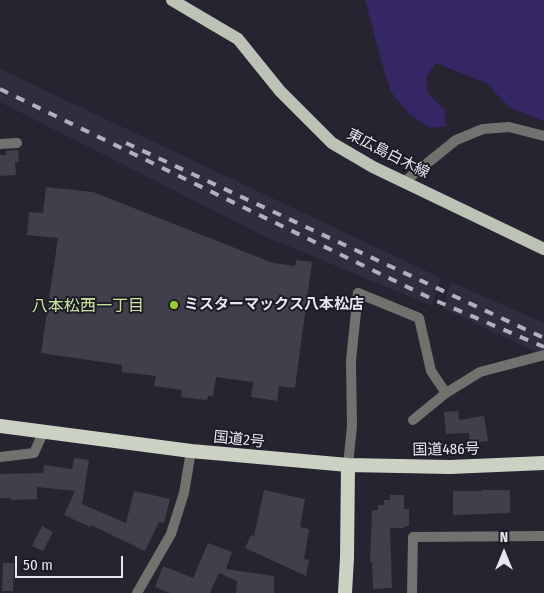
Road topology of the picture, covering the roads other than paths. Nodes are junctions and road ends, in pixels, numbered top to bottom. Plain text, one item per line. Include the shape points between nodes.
1 (172, 0) edge
2 (544, 136) edge
3 (17, 143) dead end
4 (0, 144) edge
5 (404, 182) junction
6 (544, 249) edge
7 (544, 355) edge
8 (446, 393) junction
9 (413, 420) dead end
10 (0, 426) edge
11 (44, 431) junction
12 (191, 451) junction
13 (0, 457) edge
14 (544, 463) edge
15 (348, 465) junction
16 (544, 536) edge
17 (137, 593) edge
18 (345, 593) edge
19 (412, 593) edge

1 - 5 main road, 東広島白木線 via 238,39 280,91 332,143
2 - 5 street via 509,127 483,128 456,140
3 - 4 street
5 - 6 main road, 東広島白木線
7 - 8 street via 480,372
8 - 9 street
8 - 15 street via 431,372 418,318 358,293 351,360 352,426
10 - 11 highway, 国道2号
11 - 12 highway, 国道2号
11 - 13 street via 34,453
12 - 15 highway, 国道2号
12 - 17 street via 184,493 170,534
14 - 15 highway, 国道486号 via 450,467
15 - 18 highway
16 - 19 street via 413,536

